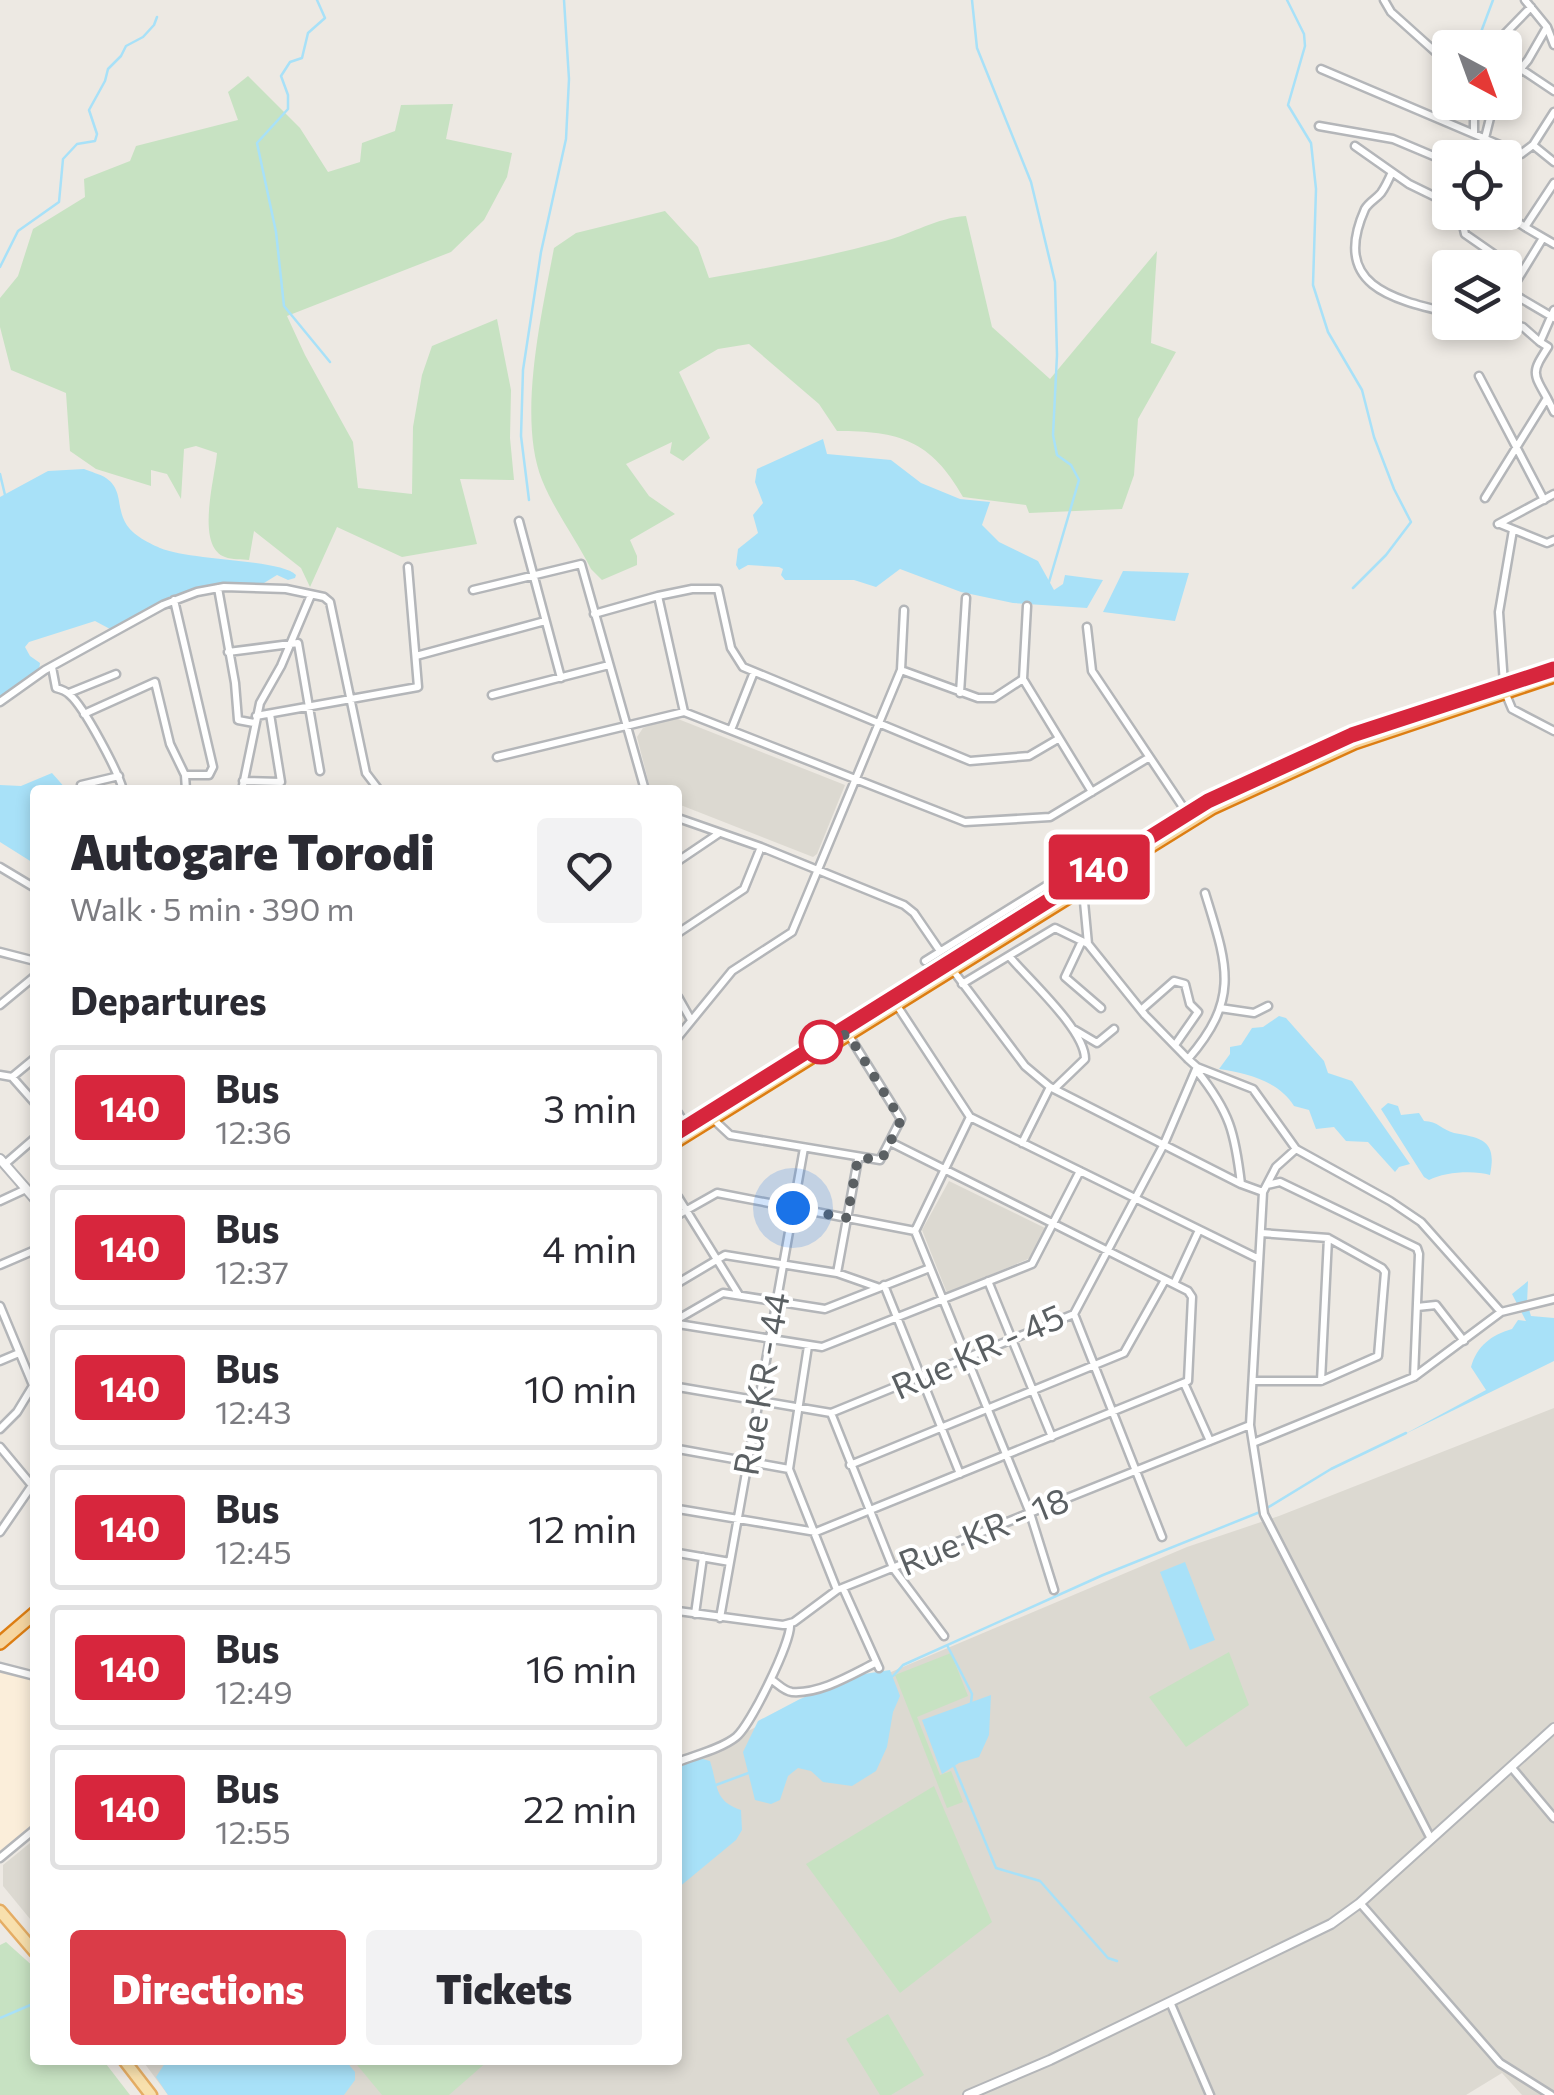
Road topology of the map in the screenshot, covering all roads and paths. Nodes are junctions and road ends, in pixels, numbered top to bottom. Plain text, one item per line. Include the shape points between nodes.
1 (1384, 0) edge
2 (1525, 0) edge
3 (1531, 8) junction
4 (1548, 27) junction
5 (1509, 30) edge
6 (1554, 44) edge
7 (1432, 49) edge
8 (1522, 68) joint
9 (1321, 69) dead end
10 (1554, 91) edge
11 (1554, 112) edge
12 (1474, 120) edge
13 (1489, 120) edge
14 (1319, 126) dead end
15 (1474, 133) junction
16 (1484, 138) junction
17 (1533, 145) junction
18 (1356, 146) dead end
19 (1432, 154) edge
20 (1554, 162) edge
21 (1392, 172) junction
22 (1554, 183) edge
23 (1432, 194) edge
24 (1522, 225) edge
25 (1525, 227) junction
26 (1465, 230) edge
27 (1543, 238) junction
28 (1554, 244) edge
29 (1488, 250) edge
30 (1522, 271) edge
31 (1522, 300) edge
32 (1432, 307) edge
33 (1552, 314) edge
34 (1522, 326) edge
35 (1540, 342) junction
36 (1551, 349) edge
37 (1479, 376) dead end
38 (1546, 398) junction
39 (1554, 412) edge
40 (1517, 446) junction
41 (1554, 494) edge
42 (1485, 498) dead end
43 (1544, 500) junction
44 (519, 520) dead end
45 (1513, 530) junction
46 (1554, 540) edge
47 (408, 567) dead end
48 (534, 575) junction
49 (218, 588) junction
50 (474, 590) dead end
51 (312, 594) junction
52 (658, 596) junction
53 (966, 598) dead end
54 (174, 600) junction
55 (1027, 606) dead end
56 (904, 610) dead end
57 (594, 614) junction
58 (545, 621) junction
59 (1087, 627) dead end
60 (288, 643) junction
61 (228, 652) junction
62 (416, 656) junction
63 (52, 666) junction
64 (609, 666) junction
65 (901, 670) junction
66 (754, 672) junction
67 (1554, 672) edge
68 (116, 674) dead end
69 (561, 678) junction
70 (1023, 679) junction
71 (1505, 688) junction
72 (69, 693) junction
73 (960, 693) junction
74 (492, 695) dead end
75 (349, 700) junction
76 (0, 702) edge
77 (308, 708) junction
78 (684, 712) junction
79 (84, 714) junction
80 (270, 714) junction
81 (255, 720) junction
82 (878, 724) junction
83 (626, 726) junction
84 (732, 730) junction
85 (1554, 731) edge
86 (1058, 739) junction
87 (497, 757) dead end
88 (1148, 758) junction
89 (320, 772) dead end
90 (119, 776) junction
91 (185, 776) junction
92 (854, 781) junction
93 (81, 784) dead end
94 (122, 785) edge
95 (186, 785) edge
96 (242, 785) edge
97 (250, 785) edge
98 (375, 785) edge
99 (644, 785) edge
100 (1092, 792) junction
101 (1210, 804) junction
102 (1187, 813) junction
103 (682, 819) edge
104 (719, 833) junction
105 (761, 848) junction
106 (682, 858) edge
107 (0, 867) edge
108 (818, 870) junction
109 (1080, 884) junction
110 (30, 885) edge
111 (1063, 889) junction
112 (1206, 893) dead end
113 (682, 930) edge
114 (1085, 942) junction
115 (940, 951) junction
116 (0, 952) edge
117 (1008, 956) junction
118 (30, 959) edge
119 (925, 960) dead end
120 (951, 968) junction
121 (30, 980) edge
122 (962, 984) junction
123 (896, 1003) junction
124 (682, 1004) edge
125 (0, 1006) edge
126 (1268, 1006) dead end
127 (1101, 1008) dead end
128 (1220, 1008) junction
129 (1140, 1010) junction
130 (692, 1020) junction
131 (1114, 1029) dead end
132 (1074, 1030) junction
133 (682, 1032) edge
134 (848, 1034) junction
135 (1175, 1045) junction
136 (1188, 1060) junction
137 (30, 1062) edge
138 (1197, 1068) junction
139 (0, 1074) edge
140 (12, 1078) junction
141 (1052, 1088) junction
142 (30, 1098) edge
143 (970, 1118) junction
144 (713, 1119) junction
145 (682, 1129) edge
146 (682, 1138) edge
147 (30, 1142) edge
148 (890, 1142) junction
149 (1022, 1143) junction
150 (1164, 1144) junction
151 (804, 1148) junction
152 (1296, 1149) junction
153 (858, 1158) junction
154 (2, 1162) edge
155 (1080, 1171) junction
156 (944, 1172) junction
157 (1240, 1184) junction
158 (1265, 1188) junction
159 (26, 1189) junction
160 (30, 1193) edge
161 (1135, 1198) junction
162 (0, 1200) edge
163 (682, 1204) edge
164 (793, 1208) junction
165 (686, 1210) junction
166 (682, 1213) edge
167 (847, 1218) junction
168 (1054, 1224) junction
169 (1200, 1230) junction
170 (915, 1231) junction
171 (1260, 1233) junction
172 (1328, 1238) junction
173 (1108, 1251) junction
174 (30, 1252) edge
175 (716, 1259) junction
176 (1259, 1259) junction
177 (0, 1265) edge
178 (784, 1266) junction
179 (930, 1268) junction
180 (838, 1274) junction
181 (682, 1280) edge
182 (1165, 1280) junction
183 (988, 1281) junction
184 (1174, 1284) junction
185 (881, 1286) junction
186 (739, 1296) junction
187 (943, 1300) junction
188 (1554, 1300) edge
189 (777, 1302) junction
190 (0, 1306) edge
191 (1417, 1307) junction
192 (1501, 1312) junction
193 (1074, 1314) junction
194 (897, 1318) junction
195 (682, 1319) edge
196 (682, 1323) edge
197 (770, 1339) junction
198 (1013, 1340) junction
199 (1464, 1341) junction
200 (808, 1346) junction
201 (19, 1353) junction
202 (967, 1360) junction
203 (0, 1361) edge
204 (1094, 1364) junction
205 (30, 1377) edge
206 (1414, 1377) junction
207 (921, 1378) junction
208 (1253, 1381) junction
209 (1321, 1381) junction
210 (1184, 1383) junction
211 (682, 1388) edge
212 (1033, 1390) junction
213 (30, 1392) edge
214 (759, 1402) junction
215 (798, 1408) junction
216 (987, 1408) junction
217 (1113, 1412) junction
218 (831, 1413) junction
219 (1250, 1425) junction
220 (941, 1428) junction
221 (0, 1429) edge
222 (1052, 1437) junction
223 (1210, 1441) junction
224 (1253, 1444) junction
225 (0, 1447) edge
226 (682, 1450) edge
227 (1006, 1455) junction
228 (748, 1461) junction
229 (850, 1465) junction
230 (789, 1468) junction
231 (1136, 1470) junction
232 (960, 1474) junction
233 (30, 1481) edge
234 (30, 1491) edge
235 (682, 1510) edge
236 (869, 1511) junction
237 (1030, 1513) junction
238 (738, 1519) junction
239 (0, 1532) edge
240 (816, 1532) junction
241 (1162, 1538) dead end
242 (682, 1554) edge
243 (704, 1557) junction
244 (730, 1562) junction
245 (892, 1568) junction
246 (840, 1589) junction
247 (1054, 1590) dead end
248 (682, 1611) edge
249 (695, 1614) junction
250 (720, 1618) junction
251 (30, 1620) edge
252 (790, 1624) junction
253 (944, 1636) dead end
254 (0, 1646) edge
255 (0, 1668) edge
256 (30, 1675) edge
257 (772, 1680) junction
258 (1554, 1728) edge
259 (682, 1760) edge
260 (1512, 1768) junction
261 (1554, 1818) edge
262 (30, 1833) edge
263 (1432, 1839) junction
264 (0, 1858) edge
265 (1360, 1903) junction
266 (0, 1910) edge
267 (30, 1945) edge
268 (1170, 2002) junction
269 (128, 2065) edge
270 (151, 2095) edge
271 (968, 2095) edge
272 (1210, 2095) edge
273 (1551, 2095) edge

1 - 7 street
2 - 3 street
3 - 4 street
3 - 5 street
4 - 6 street
4 - 8 street
8 - 10 street
9 - 15 street
11 - 17 street
12 - 15 street
13 - 16 street
14 - 19 street
15 - 16 street
16 - 17 street via 1521,154
17 - 20 street
18 - 21 street
21 - 23 street
21 - 32 street via 1366,208 1356,240 1358,267 1375,289
22 - 25 street
24 - 25 street
25 - 27 street
26 - 29 street
27 - 28 street
27 - 30 street
31 - 33 street
33 - 35 street
34 - 35 street
35 - 36 street
36 - 38 street via 1535,373
37 - 40 street
38 - 39 street
38 - 40 street
40 - 42 street
40 - 43 street
41 - 43 street
43 - 45 street via 1498,524
44 - 48 street
45 - 46 street
45 - 71 street via 1499,612
47 - 62 street
48 - 50 street
48 - 57 street via 581,564
48 - 58 street
49 - 51 street
49 - 54 street
49 - 61 street
51 - 60 street
51 - 75 street via 329,600
52 - 57 street
52 - 66 street via 718,589 734,654
52 - 78 street
53 - 73 street
54 - 63 street
54 - 91 street via 213,767 208,775
55 - 70 street
56 - 65 street
57 - 64 street
58 - 62 street
58 - 69 street
59 - 88 street via 1092,671
60 - 61 street
60 - 77 street via 299,644
60 - 81 street
61 - 81 street via 238,721
62 - 75 street via 418,687
63 - 72 street via 56,688
63 - 76 street
64 - 69 street
64 - 83 street
65 - 73 street
65 - 82 street
66 - 82 street
66 - 84 street
67 - 71 highway
68 - 72 street
69 - 74 street
70 - 73 street via 994,698
70 - 86 street
71 - 85 street via 1512,709
71 - 101 highway via 1353,739
72 - 79 street
75 - 77 street
75 - 98 street via 366,773
77 - 80 street
77 - 89 street
78 - 83 street
78 - 84 street
79 - 90 street
79 - 91 street via 155,682 173,755
80 - 81 street
80 - 97 street via 282,781
81 - 96 street
82 - 86 street via 972,761 1029,756
82 - 92 street
83 - 87 street
83 - 99 street
84 - 92 street
86 - 100 street
88 - 100 street
88 - 102 street
90 - 93 street
90 - 94 street
91 - 95 street
92 - 100 street via 958,822 1050,817
92 - 108 street
101 - 102 highway
101 - 109 highway
102 - 109 highway
103 - 104 street
104 - 105 street
104 - 106 street
105 - 108 street
105 - 113 street via 746,886
107 - 110 street
108 - 115 street via 904,906
108 - 130 street via 790,934 732,971
109 - 111 highway
109 - 114 street
109 - 120 highway
111 - 115 street via 1056,879
111 - 145 highway
112 - 128 street via 1226,977
114 - 117 street via 1058,928
114 - 127 street via 1065,977
114 - 129 street
115 - 119 street
116 - 118 street
117 - 122 street
117 - 132 street
120 - 122 street
120 - 123 highway
121 - 125 street
122 - 141 street via 1025,1066
123 - 134 highway
123 - 143 street
124 - 130 street
126 - 128 street via 1257,1012
128 - 136 street
129 - 135 street
129 - 135 street via 1174,982 1185,984 1198,1012
130 - 133 street
131 - 132 street via 1097,1042
132 - 141 street via 1086,1058
134 - 144 highway
134 - 148 street via 900,1116
135 - 136 street
136 - 138 street
137 - 140 street
138 - 150 street, Rue KR - 45
138 - 152 street via 1253,1089
138 - 157 street via 1234,1130
139 - 140 street
140 - 142 street
141 - 149 street
141 - 150 street
143 - 149 street
143 - 156 street
144 - 146 highway
144 - 151 street via 730,1135
147 - 154 street
148 - 153 street via 880,1160
148 - 156 street
149 - 155 street
150 - 157 street
150 - 161 street, Rue KR - 45
151 - 153 street
151 - 164 street, Rue KR - 44
152 - 158 street
152 - 192 street via 1412,1215
153 - 167 street
154 - 159 street
155 - 161 street
155 - 168 street
156 - 168 street
156 - 170 street
157 - 158 street
158 - 171 street
158 - 191 street via 1280,1182 1417,1248
159 - 160 street
159 - 162 street
161 - 169 street
161 - 173 street, Rue KR - 45
163 - 165 street
164 - 165 street via 717,1194
164 - 167 street
164 - 178 street, Rue KR - 44
165 - 166 street
165 - 175 street
167 - 170 street
167 - 180 street
168 - 173 street
168 - 183 street via 1034,1263
169 - 176 street
169 - 184 street
170 - 179 street
171 - 172 street
171 - 176 street
172 - 209 street
172 - 209 street via 1385,1272 1380,1355
173 - 182 street
173 - 193 street, Rue KR - 45
174 - 177 street
175 - 178 street
175 - 181 street
175 - 186 street
176 - 208 street
178 - 180 street
178 - 189 street, Rue KR - 44
179 - 185 street
179 - 187 street
180 - 185 street
182 - 184 street
182 - 204 street via 1127,1352
183 - 187 street
183 - 198 street
184 - 210 street via 1192,1297
185 - 189 street via 825,1310
185 - 194 street
186 - 189 street
186 - 195 street via 720,1294
187 - 194 street
187 - 202 street
188 - 192 street
189 - 197 street, Rue KR - 44
190 - 201 street
191 - 199 street via 1436,1305
191 - 206 street
192 - 199 street
193 - 198 street, Rue KR - 45
193 - 204 street
194 - 200 street via 825,1346
194 - 207 street
196 - 197 street
197 - 200 street
197 - 214 street, Rue KR - 44
198 - 202 street, Rue KR - 45
198 - 212 street
199 - 206 street
200 - 215 street
201 - 203 street
201 - 205 street
202 - 207 street, Rue KR - 45
202 - 216 street
204 - 212 street
204 - 217 street
206 - 224 street
207 - 218 street, Rue KR - 45
207 - 220 street
208 - 209 street
208 - 219 street
210 - 217 street
210 - 223 street
211 - 214 street, Rue KR - 45
212 - 216 street
212 - 222 street
213 - 221 street
214 - 215 street, Rue KR - 45
214 - 228 street, Rue KR - 44
215 - 218 street, Rue KR - 45
215 - 230 street
216 - 220 street
216 - 227 street
217 - 222 street
217 - 231 street
218 - 229 street
219 - 223 street, Rue KR - 18
219 - 224 street
220 - 229 street
220 - 232 street
222 - 227 street
223 - 231 street, Rue KR - 18
224 - 263 street via 1264,1514
225 - 233 street
226 - 228 street
227 - 232 street
227 - 237 street
228 - 230 street
228 - 238 street, Rue KR - 44
229 - 236 street
230 - 240 street
231 - 237 street, Rue KR - 18
231 - 241 street
232 - 236 street
234 - 239 street
235 - 238 street
236 - 240 street
236 - 245 street
237 - 245 street, Rue KR - 18
237 - 247 street
238 - 240 street
238 - 244 street, Rue KR - 44
240 - 246 street
242 - 243 street
243 - 244 street
243 - 249 street
244 - 250 street, Rue KR - 44
245 - 246 street, Rue KR - 18
245 - 253 street
246 - 252 street, Rue KR - 18
246 - 257 street via 877,1666 795,1692
248 - 249 street
249 - 250 street
250 - 252 street
251 - 254 highway
252 - 257 street
255 - 256 street
257 - 259 street via 738,1736
258 - 260 street
260 - 261 street
260 - 263 street
262 - 264 street
263 - 265 street
265 - 268 street via 1322,1929
265 - 273 street via 1500,2062
266 - 267 main road
268 - 271 street
268 - 272 street
269 - 270 main road

